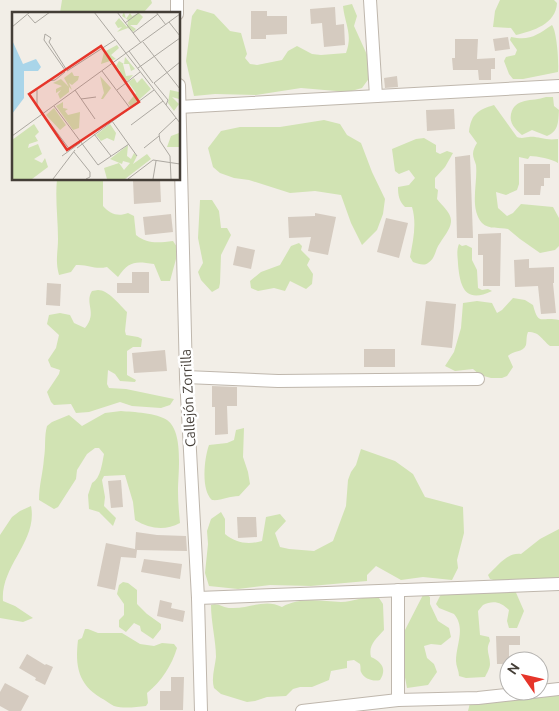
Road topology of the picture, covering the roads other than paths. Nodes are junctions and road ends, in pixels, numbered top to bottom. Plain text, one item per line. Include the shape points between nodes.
1 (370, 0) edge
2 (559, 86) edge
3 (376, 96) junction
4 (180, 107) edge
5 (180, 146) edge
6 (186, 377) junction
7 (478, 379) dead end
8 (559, 584) edge
9 (398, 590) junction
10 (198, 598) junction
11 (559, 689) edge
12 (398, 700) junction
13 (201, 711) edge
14 (302, 711) edge

1 - 3 street
2 - 3 street
3 - 4 street
5 - 6 street, Callejón Zorrilla
6 - 7 street via 278,381
6 - 10 street, Callejón Zorrilla
8 - 9 street
9 - 10 street
9 - 12 street
10 - 13 street, Callejón Zorrilla
11 - 12 street via 478,698
12 - 14 street

